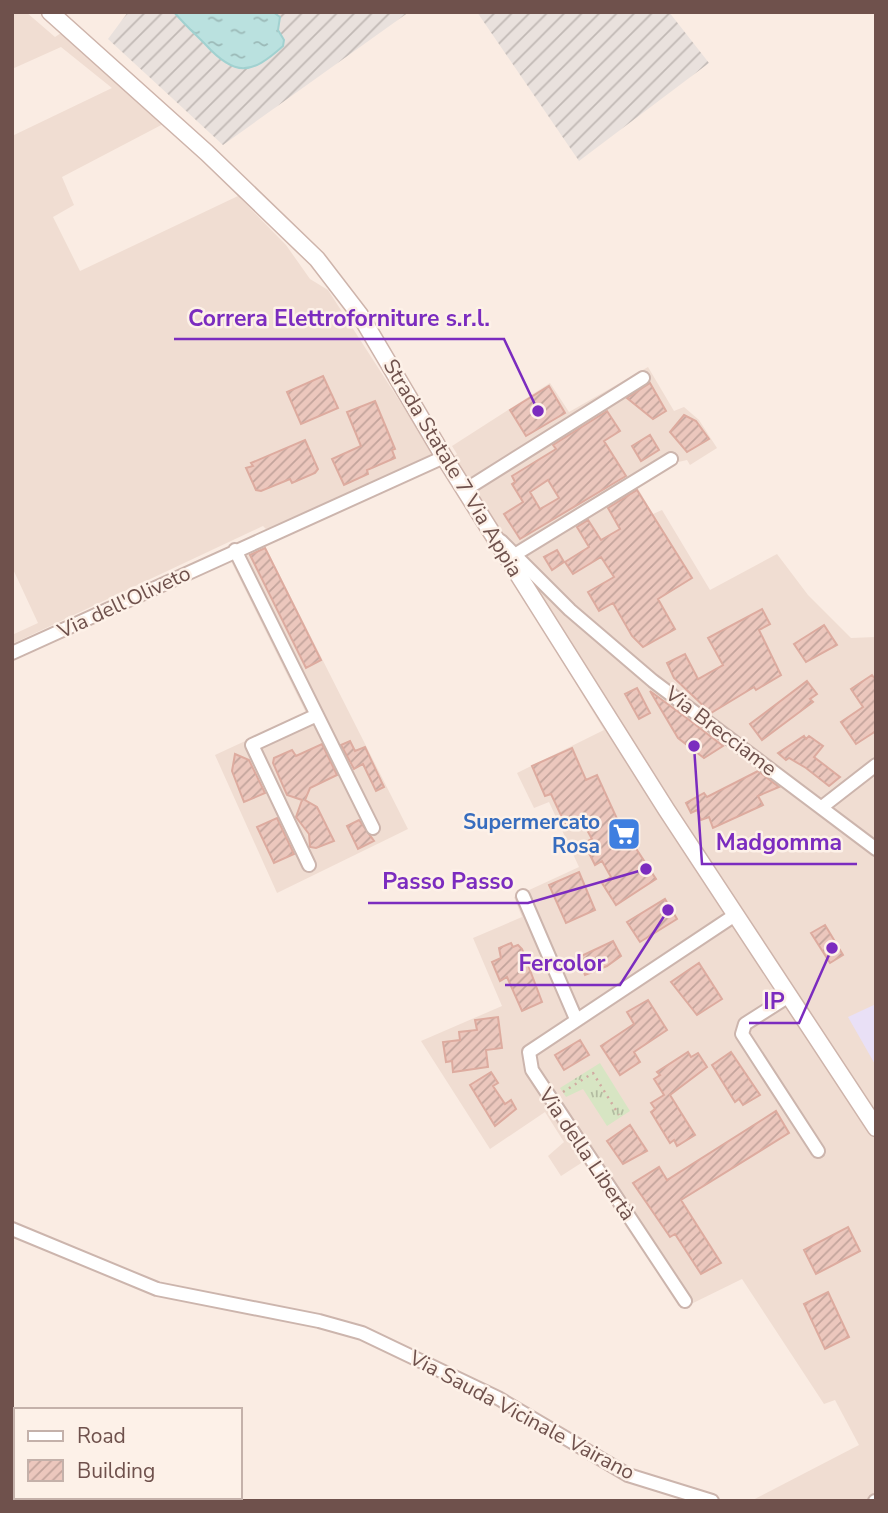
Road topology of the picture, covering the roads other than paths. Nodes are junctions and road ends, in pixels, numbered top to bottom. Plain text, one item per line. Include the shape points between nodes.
1 (50, 12) edge
2 (643, 378) dead end
3 (444, 457) junction
4 (671, 458) dead end
5 (465, 490) junction
6 (494, 535) junction
7 (235, 550) junction
8 (516, 554) junction
9 (570, 610) junction
10 (549, 625) junction
11 (12, 653) edge
12 (317, 715) junction
13 (876, 765) edge
14 (822, 807) junction
15 (373, 828) dead end
16 (876, 849) edge
17 (309, 865) dead end
18 (523, 896) dead end
19 (735, 915) junction
20 (789, 996) junction
21 (576, 1019) junction
22 (876, 1128) edge
23 (818, 1151) dead end
24 (12, 1229) edge
25 (685, 1301) dead end
26 (712, 1501) edge

1 - 3 main road, Strada Statale 7 Via Appia via 317,259 360,315
2 - 5 street
3 - 5 main road, Strada Statale 7 Via Appia
3 - 7 street, Via dell'Oliveto
4 - 8 street
5 - 6 main road, Strada Statale 7 Via Appia
6 - 8 street, Via Brecciame
6 - 10 main road, Strada Statale 7 Via Appia
7 - 11 street, Via dell'Oliveto
7 - 12 street
8 - 9 street, Via Brecciame
9 - 10 street via 556,608
9 - 14 street, Via Brecciame via 653,681
10 - 19 main road, Strada Statale 7 Via Appia
12 - 15 street
12 - 17 street via 252,745
13 - 14 street
14 - 16 street, Via Brecciame
18 - 21 street
19 - 20 main road
19 - 21 street, Via della Libertà
20 - 22 main road
20 - 23 street via 741,1029
21 - 25 street, Via della Libertà via 529,1052 532,1070
24 - 26 street, Via Sauda Vicinale Vairano via 158,1289 362,1333 498,1398 628,1475

